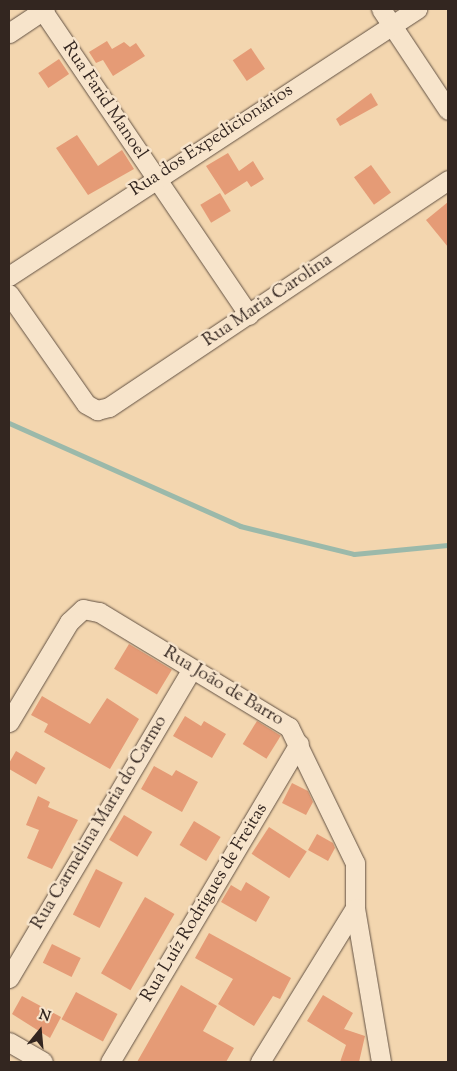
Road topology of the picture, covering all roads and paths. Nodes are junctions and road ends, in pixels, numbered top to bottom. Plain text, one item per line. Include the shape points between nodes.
1 (380, 9) edge
2 (417, 9) edge
3 (44, 10) edge
4 (391, 26) junction
5 (9, 34) edge
6 (448, 110) edge
7 (155, 177) junction
8 (448, 180) edge
9 (9, 276) edge
10 (9, 294) edge
11 (249, 315) junction
12 (192, 669) junction
13 (15, 699) edge
14 (9, 722) edge
15 (299, 744) junction
16 (355, 908) junction
17 (9, 978) edge
18 (9, 1042) edge
19 (43, 1062) edge
20 (110, 1062) edge
21 (260, 1062) edge
22 (380, 1062) edge

1 - 4 street
2 - 4 street, Rua dos Expedicionários
3 - 5 street
3 - 7 street, Rua Farid Manoel
4 - 6 street
4 - 7 street, Rua dos Expedicionários
7 - 9 street, Rua dos Expedicionários
7 - 11 street, Rua Farid Manoel
8 - 11 street, Rua Maria Carolina
10 - 11 street, Rua Maria Carolina via 86,404 97,410 109,406
12 - 13 street, Rua João de Barro via 99,612 83,609 69,622
12 - 15 street, Rua João de Barro via 289,727
12 - 17 street, Rua Carmelina Maria do Carmo
13 - 14 street
15 - 16 street, Rua João de Barro via 355,863
15 - 20 street, Rua Luíz Rodrigues de Freitas
16 - 21 street
16 - 22 street, Rua João de Barro
18 - 19 street

